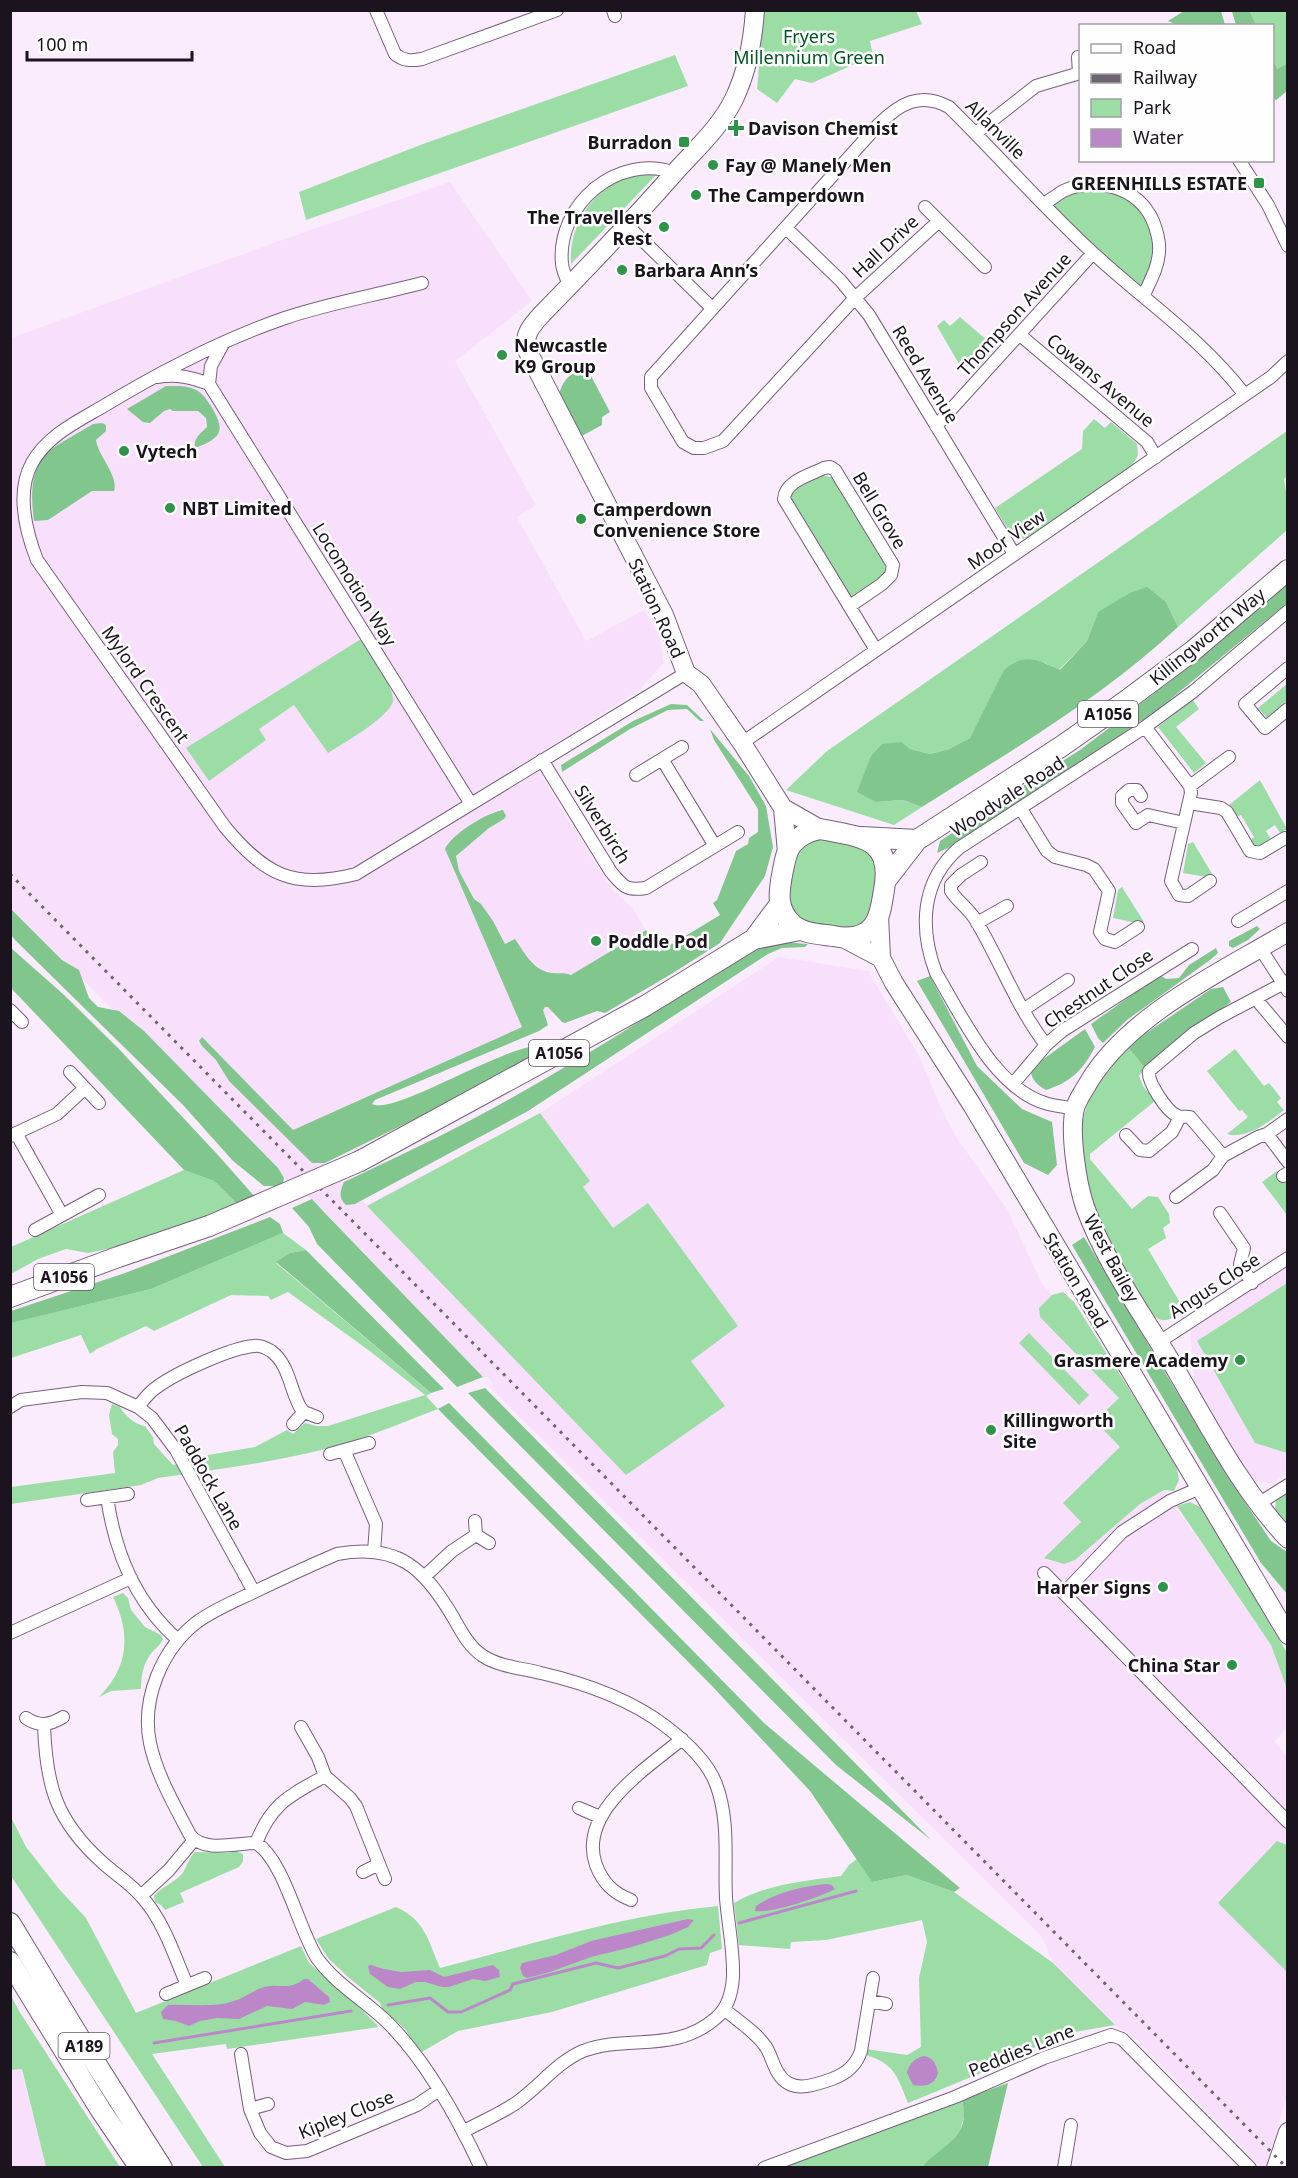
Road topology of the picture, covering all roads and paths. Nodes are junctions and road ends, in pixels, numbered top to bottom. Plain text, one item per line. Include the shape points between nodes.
1 (376, 10) edge
2 (557, 10) edge
3 (755, 10) edge
4 (1078, 57) dead end
5 (1079, 65) edge
6 (1079, 73) edge
7 (976, 133) junction
8 (1240, 162) edge
9 (675, 173) junction
10 (1044, 204) junction
11 (925, 207) dead end
12 (939, 221) junction
13 (628, 226) junction
14 (786, 228) junction
15 (1287, 246) edge
16 (1093, 253) junction
17 (985, 267) dead end
18 (422, 283) dead end
19 (569, 286) junction
20 (1144, 295) junction
21 (855, 298) junction
22 (712, 308) junction
23 (1020, 335) junction
24 (223, 344) junction
25 (1287, 361) edge
26 (148, 379) junction
27 (209, 384) junction
28 (1245, 395) junction
29 (936, 426) junction
30 (1156, 457) junction
31 (1014, 554) junction
32 (1287, 570) edge
33 (850, 606) junction
34 (1287, 610) edge
35 (876, 650) junction
36 (1287, 668) edge
37 (686, 673) junction
38 (1287, 710) edge
39 (1145, 727) junction
40 (742, 743) junction
41 (682, 747) dead end
42 (1229, 757) dead end
43 (662, 759) junction
44 (542, 760) junction
45 (636, 775) dead end
46 (1190, 786) junction
47 (1141, 796) dead end
48 (1189, 803) junction
49 (471, 804) junction
50 (783, 808) junction
51 (1021, 809) junction
52 (1184, 823) junction
53 (820, 829) junction
54 (738, 832) dead end
55 (862, 837) junction
56 (1279, 838) dead end
57 (917, 840) junction
58 (715, 846) junction
59 (787, 852) junction
60 (981, 862) dead end
61 (886, 880) junction
62 (1203, 882) dead end
63 (1287, 891) edge
64 (780, 904) junction
65 (1007, 906) dead end
66 (879, 915) junction
67 (1238, 921) dead end
68 (977, 923) junction
69 (1131, 928) dead end
70 (800, 930) junction
71 (1287, 932) edge
72 (754, 939) junction
73 (845, 939) junction
74 (1260, 948) junction
75 (1192, 949) dead end
76 (881, 958) junction
77 (1171, 962) junction
78 (1178, 974) dead end
79 (1063, 980) dead end
80 (1286, 985) edge
81 (1256, 999) junction
82 (10, 1010) edge
83 (1023, 1010) junction
84 (22, 1022) dead end
85 (1287, 1037) edge
86 (1046, 1046) junction
87 (70, 1072) dead end
88 (1013, 1084) junction
89 (85, 1088) junction
90 (99, 1102) dead end
91 (1075, 1109) junction
92 (1180, 1117) junction
93 (1287, 1119) edge
94 (13, 1134) edge
95 (1267, 1134) junction
96 (1126, 1135) dead end
97 (1223, 1156) junction
98 (1287, 1162) edge
99 (99, 1195) dead end
100 (1176, 1197) dead end
101 (1220, 1213) dead end
102 (62, 1215) junction
103 (35, 1230) dead end
104 (118, 1257) junction
105 (1287, 1258) edge
106 (1252, 1283) junction
107 (10, 1284) edge
108 (10, 1297) edge
109 (1159, 1342) junction
110 (10, 1407) edge
111 (138, 1407) junction
112 (304, 1412) junction
113 (317, 1417) dead end
114 (293, 1425) dead end
115 (369, 1443) dead end
116 (344, 1450) junction
117 (330, 1454) dead end
118 (1287, 1485) edge
119 (1200, 1488) junction
120 (128, 1494) dead end
121 (107, 1497) junction
122 (87, 1500) dead end
123 (1258, 1504) junction
124 (475, 1521) dead end
125 (476, 1535) junction
126 (1287, 1539) edge
127 (489, 1543) dead end
128 (374, 1552) junction
129 (1044, 1573) dead end
130 (425, 1576) junction
131 (131, 1578) junction
132 (254, 1592) junction
133 (1064, 1593) junction
134 (1286, 1630) edge
135 (10, 1633) edge
136 (178, 1641) junction
137 (63, 1717) dead end
138 (26, 1718) dead end
139 (44, 1725) junction
140 (301, 1727) dead end
141 (682, 1739) junction
142 (325, 1776) junction
143 (579, 1808) dead end
144 (600, 1817) junction
145 (1287, 1821) edge
146 (194, 1840) junction
147 (256, 1843) junction
148 (380, 1864) junction
149 (363, 1872) dead end
150 (386, 1879) dead end
151 (141, 1896) junction
152 (610, 1906) dead end
153 (10, 1923) edge
154 (10, 1962) edge
155 (206, 1978) dead end
156 (873, 1978) dead end
157 (187, 1985) junction
158 (166, 1994) dead end
159 (869, 2001) junction
160 (886, 2004) dead end
161 (724, 2009) junction
162 (241, 2054) dead end
163 (439, 2090) junction
164 (268, 2104) dead end
165 (250, 2109) junction
166 (1071, 2125) dead end
167 (464, 2132) junction
168 (1287, 2132) edge
169 (140, 2168) edge
170 (162, 2168) edge
171 (481, 2168) edge
172 (764, 2168) edge
173 (1064, 2168) edge
174 (1250, 2168) edge
175 (1276, 2168) edge

1 - 2 street via 395,54 410,60
3 - 9 main road via 748,58 733,101
4 - 5 street
6 - 7 street via 1036,86
7 - 10 street, Allanville
7 - 14 street, Allanville via 938,101 903,104 878,125
8 - 15 street via 1268,205
9 - 13 main road
9 - 19 street via 661,168 625,172 603,182 585,198 572,215 562,246 562,267
10 - 16 street, Allanville
10 - 20 street via 1065,191 1093,184 1112,185 1148,209 1160,250
11 - 12 street, Hall Drive
12 - 17 street, Hall Drive
12 - 21 street, Hall Drive
13 - 19 main road
13 - 22 street
14 - 21 street, Reed Avenue
14 - 22 street, Allanville
16 - 20 street, Allanville
16 - 23 street, Thompson Avenue
18 - 24 street, Mylord Crescent via 285,318
19 - 37 main road, Station Road via 530,328 525,339 527,351 664,615
20 - 28 street, Allanville via 1198,342
21 - 22 street, Allanville via 723,441 697,448 683,442 650,382
21 - 29 street, Reed Avenue
23 - 29 street, Thompson Avenue
23 - 30 street, Cowans Avenue via 1147,442
24 - 26 street, Mylord Crescent
24 - 27 street via 211,366
25 - 28 street, Moor View
26 - 27 street via 190,376
26 - 49 street, Mylord Crescent via 65,429 40,451 25,482 26,524 37,560 225,828 261,864 294,878 321,881 356,874
27 - 49 street, Locomotion Way
28 - 30 street, Moor View
29 - 31 street, Reed Avenue
30 - 31 street, Moor View
31 - 35 street, Moor View
32 - 57 main road, Killingworth Way / A1056 via 1194,650 1123,703
33 - 33 street, Bell Grove via 891,575 893,565 830,467 789,486 784,499
33 - 35 street
34 - 39 street, Woodvale Road via 1194,691
35 - 40 street, Moor View
36 - 38 street via 1245,704 1265,728
37 - 40 main road, Station Road via 701,684
37 - 44 street, Mylord Crescent
39 - 46 street
39 - 51 street, Woodvale Road
40 - 50 main road, Station Road
41 - 43 street
42 - 46 street
43 - 45 street
43 - 58 street
44 - 49 street, Mylord Crescent
44 - 58 street, Silverbirch via 611,872 631,890 646,888
46 - 48 street
47 - 52 street via 1137,790 1122,795 1122,803 1136,823 1148,815
48 - 52 street
48 - 56 street via 1227,812 1250,851 1260,853
50 - 53 main road, Station Road
50 - 59 main road, Station Road
51 - 69 street via 1047,851 1094,869 1108,891 1100,932 1105,939 1115,942
51 - 88 street, Woodvale Road via 950,856 934,883 924,921 936,973 984,1052
52 - 62 street via 1171,882 1179,895 1188,896
53 - 55 main road
53 - 59 main road via 800,836
54 - 58 street
55 - 57 main road
55 - 61 main road via 881,853
57 - 61 main road, Killingworth Way / A1056
59 - 64 main road via 778,893
60 - 68 street, Chestnut Close via 951,885 954,896
61 - 66 main road
63 - 67 street via 1258,917
64 - 70 main road
64 - 72 main road, A1056
65 - 68 street
66 - 73 main road via 867,933
66 - 76 main road, Station Road
68 - 83 street, Chestnut Close
70 - 72 main road, A1056
70 - 73 main road
71 - 74 main road
72 - 104 main road, A1056, bridge via 645,1006 360,1161 209,1226
73 - 76 main road
74 - 80 street
74 - 91 main road via 1142,1023 1099,1066
75 - 77 street, Chestnut Close
76 - 119 main road, Station Road
77 - 78 street, Chestnut Close
77 - 86 street, Chestnut Close via 1062,1031
79 - 83 street, Chestnut Close
80 - 81 street
81 - 85 street
81 - 92 street via 1194,1033 1152,1067 1148,1076 1152,1086
82 - 84 street
83 - 86 street, Chestnut Close
86 - 88 street, Chestnut Close
87 - 89 street
88 - 91 street, Woodvale Road via 1046,1104
89 - 90 street
89 - 94 street via 57,1114
91 - 109 main road, West Bailey via 1076,1165 1084,1205
92 - 96 street via 1172,1132 1149,1151 1140,1150
92 - 97 street via 1190,1117
93 - 95 street
94 - 102 street
95 - 97 street
95 - 98 street
97 - 100 street via 1213,1170
99 - 102 street
101 - 106 street via 1244,1248 1240,1264
102 - 103 street
104 - 107 main road, A1056
104 - 108 main road, A1056
105 - 106 street, Angus Close
106 - 109 street, Angus Close
109 - 123 main road, West Bailey
110 - 111 street, Paddock Lane via 21,1400 82,1392 107,1393
111 - 112 street via 148,1394 172,1377 227,1353 255,1346 278,1357
111 - 132 street, Paddock Lane via 152,1418 176,1450
112 - 113 street
112 - 114 street
115 - 116 street
116 - 117 street
116 - 128 street via 376,1524
118 - 123 street
119 - 133 street via 1170,1501 1122,1533
119 - 134 main road, Station Road
120 - 121 street
121 - 122 street
121 - 131 street via 115,1538
123 - 126 main road, West Bailey
124 - 125 street
125 - 127 street
125 - 130 street
128 - 130 street via 415,1567
128 - 132 street via 337,1554
129 - 133 street
130 - 141 street via 471,1646 483,1656 606,1693 649,1714
131 - 135 street
131 - 136 street via 156,1620
132 - 136 street via 218,1609
133 - 145 street
136 - 146 street via 152,1690 147,1719 153,1755
137 - 139 street
138 - 139 street
139 - 151 street via 50,1782 62,1815 82,1843
140 - 142 street
141 - 144 street via 630,1782
141 - 161 street via 707,1769 721,1800 733,1978
142 - 147 street via 275,1807
142 - 148 street via 356,1806
143 - 144 street
144 - 152 street via 592,1854 603,1880 625,1898
146 - 147 street via 204,1845
146 - 151 street
147 - 163 street via 274,1863 318,1959 392,2027
148 - 149 street
148 - 150 street
151 - 157 street via 166,1935
153 - 170 main road, A189
154 - 169 main road, A189
155 - 157 street
156 - 159 street
157 - 158 street
159 - 160 street
159 - 161 street via 861,2051 852,2067 837,2077 798,2088 782,2079 759,2038
161 - 167 street via 706,2025 682,2037 583,2051 515,2104
162 - 165 street, Kipley Close
163 - 165 street, Kipley Close via 417,2105 297,2154 277,2151 264,2141
163 - 167 street
164 - 165 street
166 - 173 street
167 - 171 street
168 - 175 main road
172 - 174 street, Peddies Lane via 1111,2035 1122,2039

